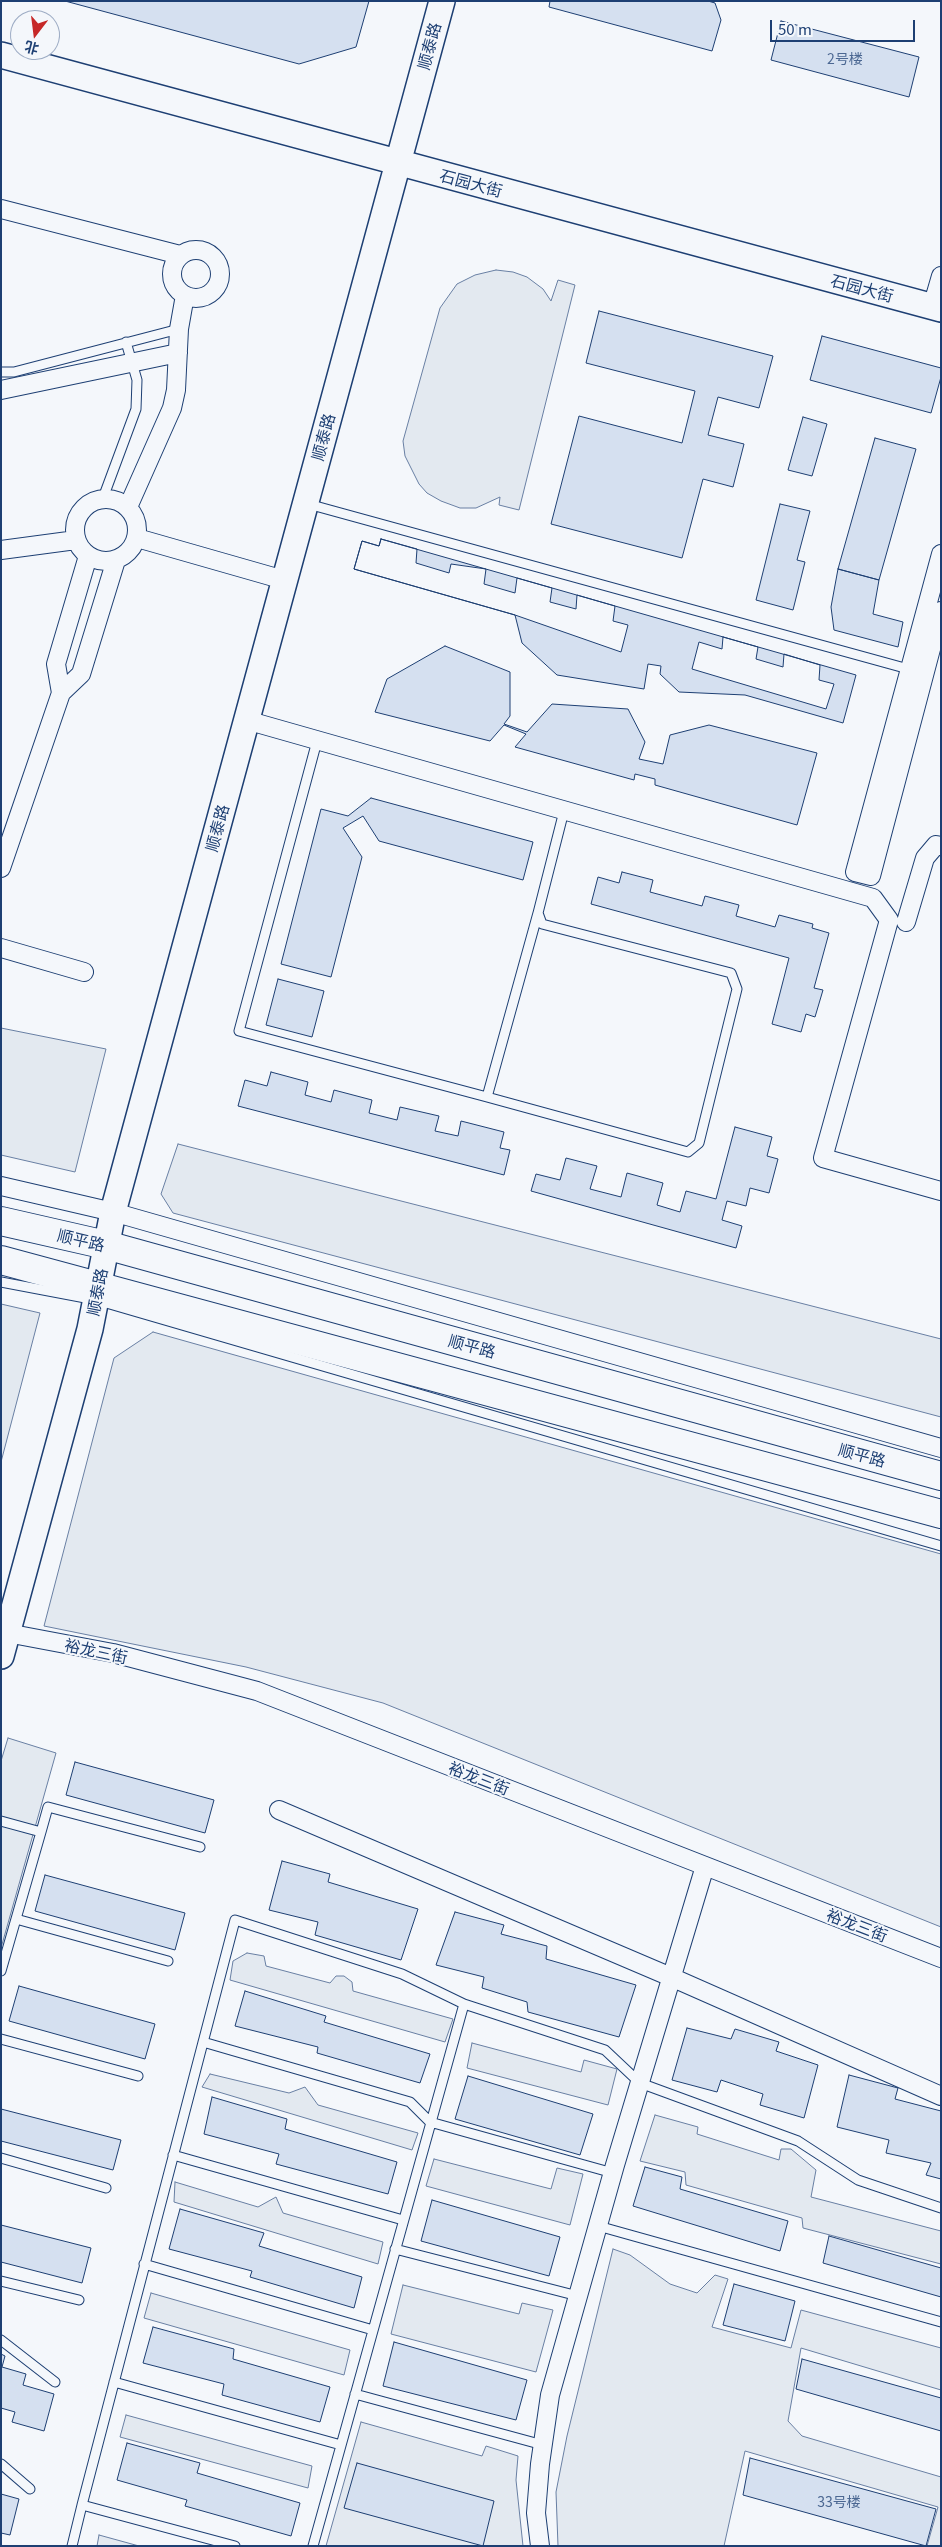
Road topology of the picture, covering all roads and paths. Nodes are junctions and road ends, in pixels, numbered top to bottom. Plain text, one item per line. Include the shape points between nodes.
1 (442, 1) edge
2 (1, 55) edge
3 (398, 163) junction
4 (1, 209) edge
5 (180, 255) junction
6 (941, 276) edge
7 (185, 295) junction
8 (936, 308) edge
9 (180, 329) junction
10 (126, 342) junction
11 (178, 353) junction
12 (132, 363) junction
13 (1, 372) edge
14 (1, 390) edge
15 (103, 498) junction
16 (305, 503) junction
17 (128, 507) junction
18 (136, 538) junction
19 (76, 540) junction
20 (1, 550) edge
21 (941, 554) edge
22 (88, 556) junction
23 (116, 560) junction
24 (284, 580) junction
25 (941, 611) edge
26 (917, 672) junction
27 (61, 693) junction
28 (246, 720) junction
29 (317, 741) junction
30 (564, 810) junction
31 (941, 846) edge
32 (1, 868) edge
33 (863, 874) dead end
34 (538, 913) junction
35 (906, 922) dead end
36 (1, 948) edge
37 (84, 972) dead end
38 (487, 1098) junction
39 (1, 1186) edge
40 (941, 1191) edge
41 (113, 1212) junction
42 (1, 1221) edge
43 (106, 1245) junction
44 (1, 1260) edge
45 (1, 1282) edge
46 (97, 1292) junction
47 (941, 1448) edge
48 (941, 1476) edge
49 (941, 1514) edge
50 (941, 1546) edge
51 (4, 1645) edge
52 (279, 1810) dead end
53 (1, 1821) edge
54 (40, 1832) junction
55 (200, 1848) dead end
56 (705, 1866) junction
57 (16, 1919) junction
58 (941, 1958) edge
59 (168, 1961) dead end
60 (1, 1971) edge
61 (671, 1978) junction
62 (464, 2004) junction
63 (1, 2039) edge
64 (203, 2042) junction
65 (138, 2076) dead end
66 (640, 2083) junction
67 (941, 2096) edge
68 (430, 2122) junction
69 (173, 2155) junction
70 (1, 2158) edge
71 (613, 2173) junction
72 (106, 2188) dead end
73 (941, 2208) edge
74 (403, 2220) junction
75 (598, 2226) junction
76 (395, 2249) junction
77 (144, 2264) junction
78 (1, 2281) edge
79 (578, 2296) junction
80 (79, 2300) dead end
81 (941, 2322) edge
82 (373, 2330) junction
83 (1, 2340) edge
84 (55, 2382) dead end
85 (114, 2382) junction
86 (355, 2394) junction
87 (341, 2445) junction
88 (543, 2446) junction
89 (1, 2464) edge
90 (30, 2489) dead end
91 (82, 2505) junction
92 (72, 2546) edge
93 (235, 2546) edge
94 (313, 2546) edge
95 (540, 2546) edge

1 - 3 street, 顺泰路
2 - 3 street, 石园大街
3 - 8 street, 石园大街
3 - 16 street, 顺泰路
4 - 5 street
5 - 7 street via 175,263 173,281
5 - 7 street via 196,250 212,256 219,265 216,287 207,295
6 - 8 street
7 - 9 street
9 - 10 lane
9 - 11 street
10 - 12 lane
10 - 13 lane via 14,372
11 - 12 street
11 - 17 street via 172,408
12 - 14 street
12 - 15 lane via 137,380 136,409
15 - 17 street
15 - 19 street via 92,502 80,513 74,529
16 - 24 street, 顺泰路
16 - 26 lane
17 - 18 street via 138,527
18 - 23 street via 125,555
18 - 24 street
19 - 20 street
19 - 22 street
21 - 26 street
22 - 23 street via 106,562
22 - 27 street via 56,664
23 - 27 street via 81,674
24 - 28 street, 顺泰路
25 - 26 street
26 - 33 street
27 - 32 street
28 - 29 street
28 - 41 street, 顺泰路
29 - 30 street
29 - 38 lane via 239,1031
30 - 34 lane
30 - 40 street via 873,898 889,920 823,1158
31 - 35 street via 936,845 925,858
34 - 38 lane
34 - 38 lane via 542,924 731,973 737,989 699,1143 688,1152
36 - 37 street
39 - 41 street
41 - 43 street, 顺泰路
41 - 47 street
42 - 43 main road, 顺平路
43 - 46 street, 顺泰路
43 - 48 main road, 顺平路
44 - 46 main road
45 - 46 lane
46 - 49 main road
46 - 50 lane
46 - 51 street, 顺泰路 via 90,1329
51 - 56 street, 裕龙三街 via 113,1654 257,1691
52 - 61 street
53 - 54 lane
54 - 55 lane via 48,1807
54 - 57 lane
56 - 58 street, 裕龙三街
56 - 61 street
57 - 59 lane
57 - 60 lane
61 - 66 street
61 - 67 street
62 - 64 lane via 402,1974 235,1920
62 - 66 lane via 605,2050
62 - 68 lane
63 - 65 lane
64 - 68 lane via 410,2102
64 - 69 lane
66 - 71 street
66 - 73 lane via 798,2141 858,2180
68 - 71 lane
68 - 74 lane
69 - 74 lane
69 - 77 lane
70 - 72 lane
71 - 75 street
74 - 76 lane
75 - 79 street
75 - 81 lane
76 - 79 lane
76 - 82 lane
77 - 82 lane
77 - 85 lane
78 - 80 lane
79 - 88 street via 550,2395
82 - 86 lane
83 - 84 lane
85 - 87 lane
85 - 91 lane
86 - 87 lane
86 - 88 lane
87 - 94 lane
88 - 95 street via 536,2513
89 - 90 lane
91 - 92 lane
91 - 93 lane

